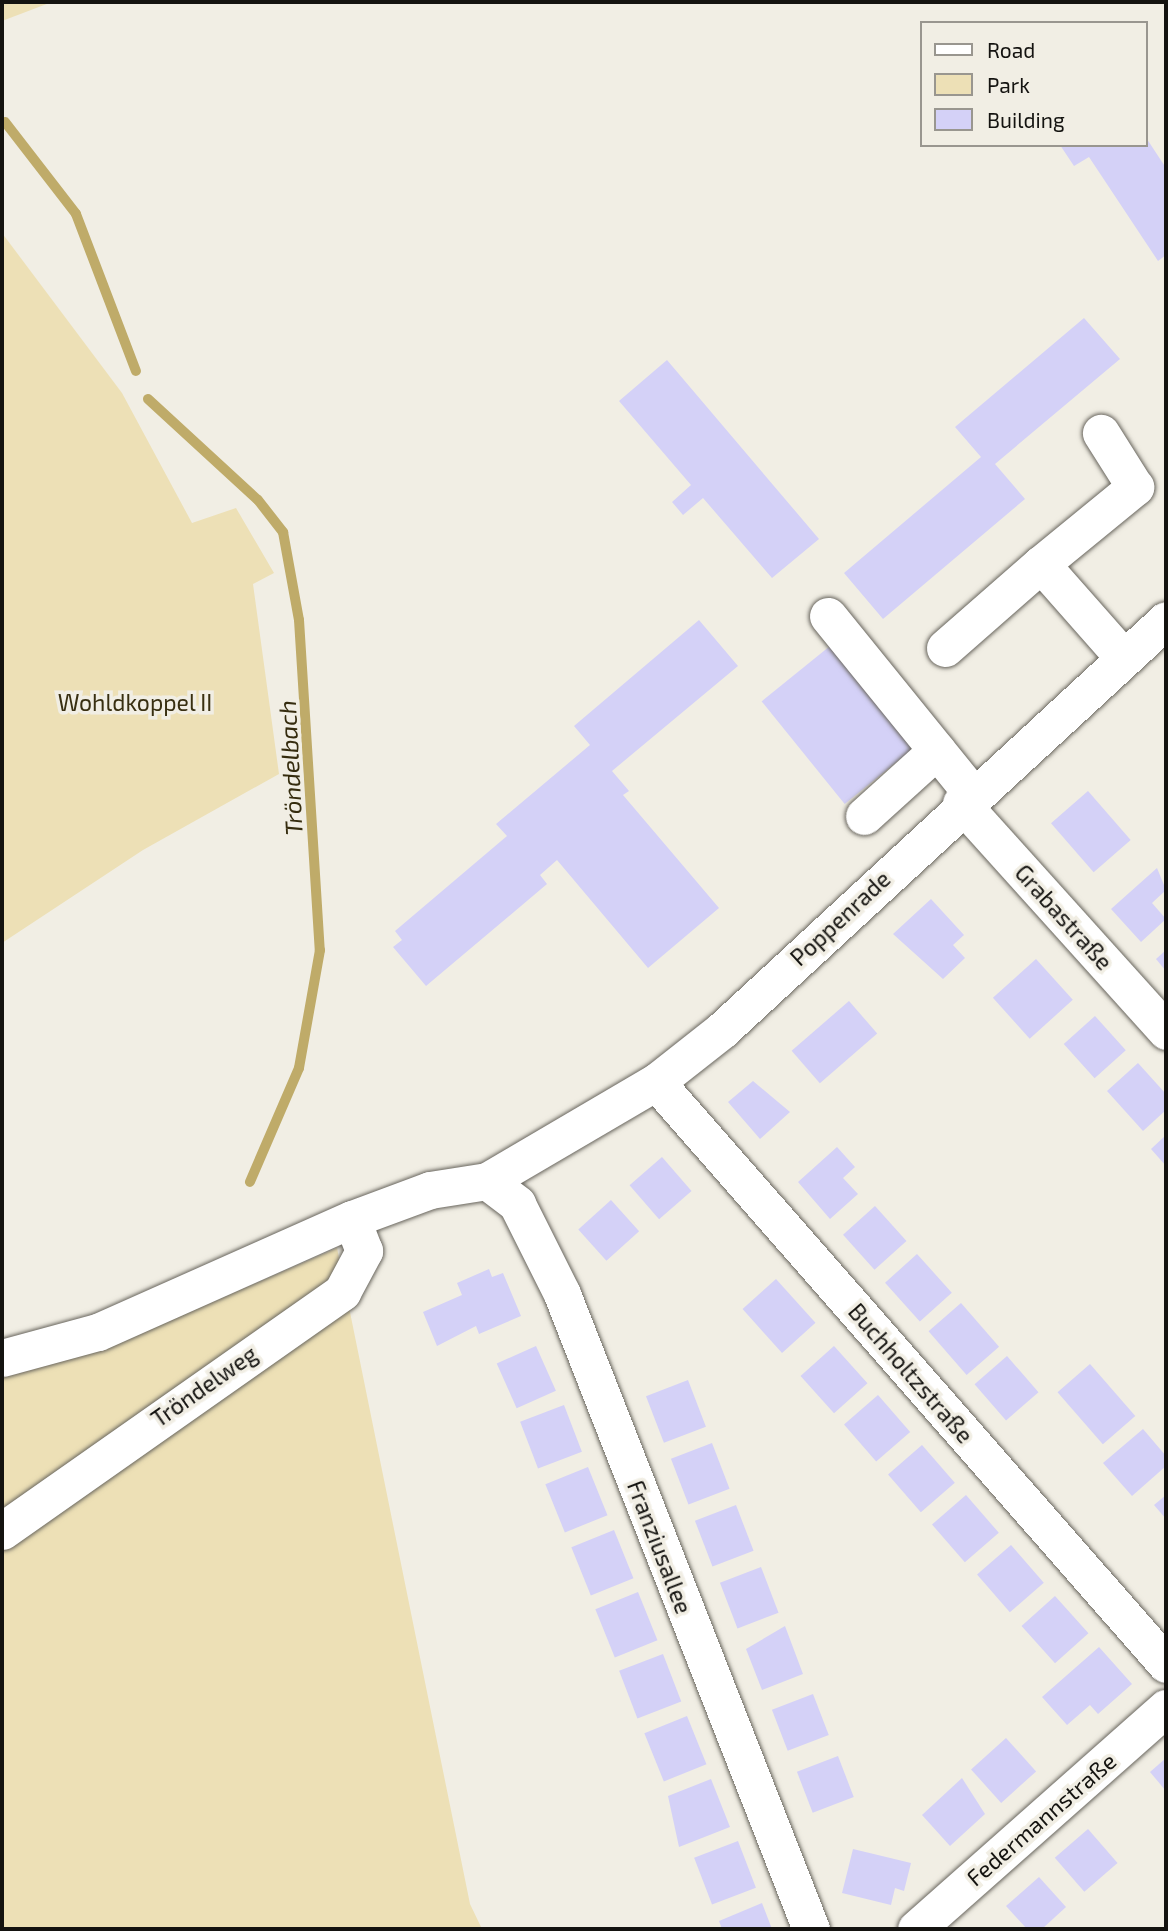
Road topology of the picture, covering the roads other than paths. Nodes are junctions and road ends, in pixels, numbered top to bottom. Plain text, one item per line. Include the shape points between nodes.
1 (1101, 433) dead end
2 (1041, 564) junction
3 (828, 616) dead end
4 (1166, 620) edge
5 (945, 648) dead end
6 (1123, 657) junction
7 (937, 750) junction
8 (966, 799) junction
9 (864, 816) dead end
10 (1166, 1031) edge
11 (656, 1082) junction
12 (487, 1181) junction
13 (352, 1219) junction
14 (2, 1359) edge
15 (2, 1531) edge
16 (1166, 1664) edge
17 (1166, 1708) edge
18 (811, 1929) edge
19 (916, 1929) edge

1 - 2 street via 1135,487
2 - 5 street
2 - 6 street
3 - 7 street, Grabastraße
4 - 6 street, Poppenrade
6 - 8 street, Poppenrade
7 - 8 street, Grabastraße via 940,762
7 - 9 street
8 - 10 street, Grabastraße
8 - 11 street, Poppenrade via 722,1030
11 - 12 street, Poppenrade
11 - 16 street, Buchholtzstraße
12 - 13 street via 430,1191
12 - 18 street, Franziusallee via 517,1204 562,1294
13 - 14 street via 98,1332
13 - 15 street, Tröndelweg via 364,1251 342,1292
17 - 19 street, Federmannstraße

